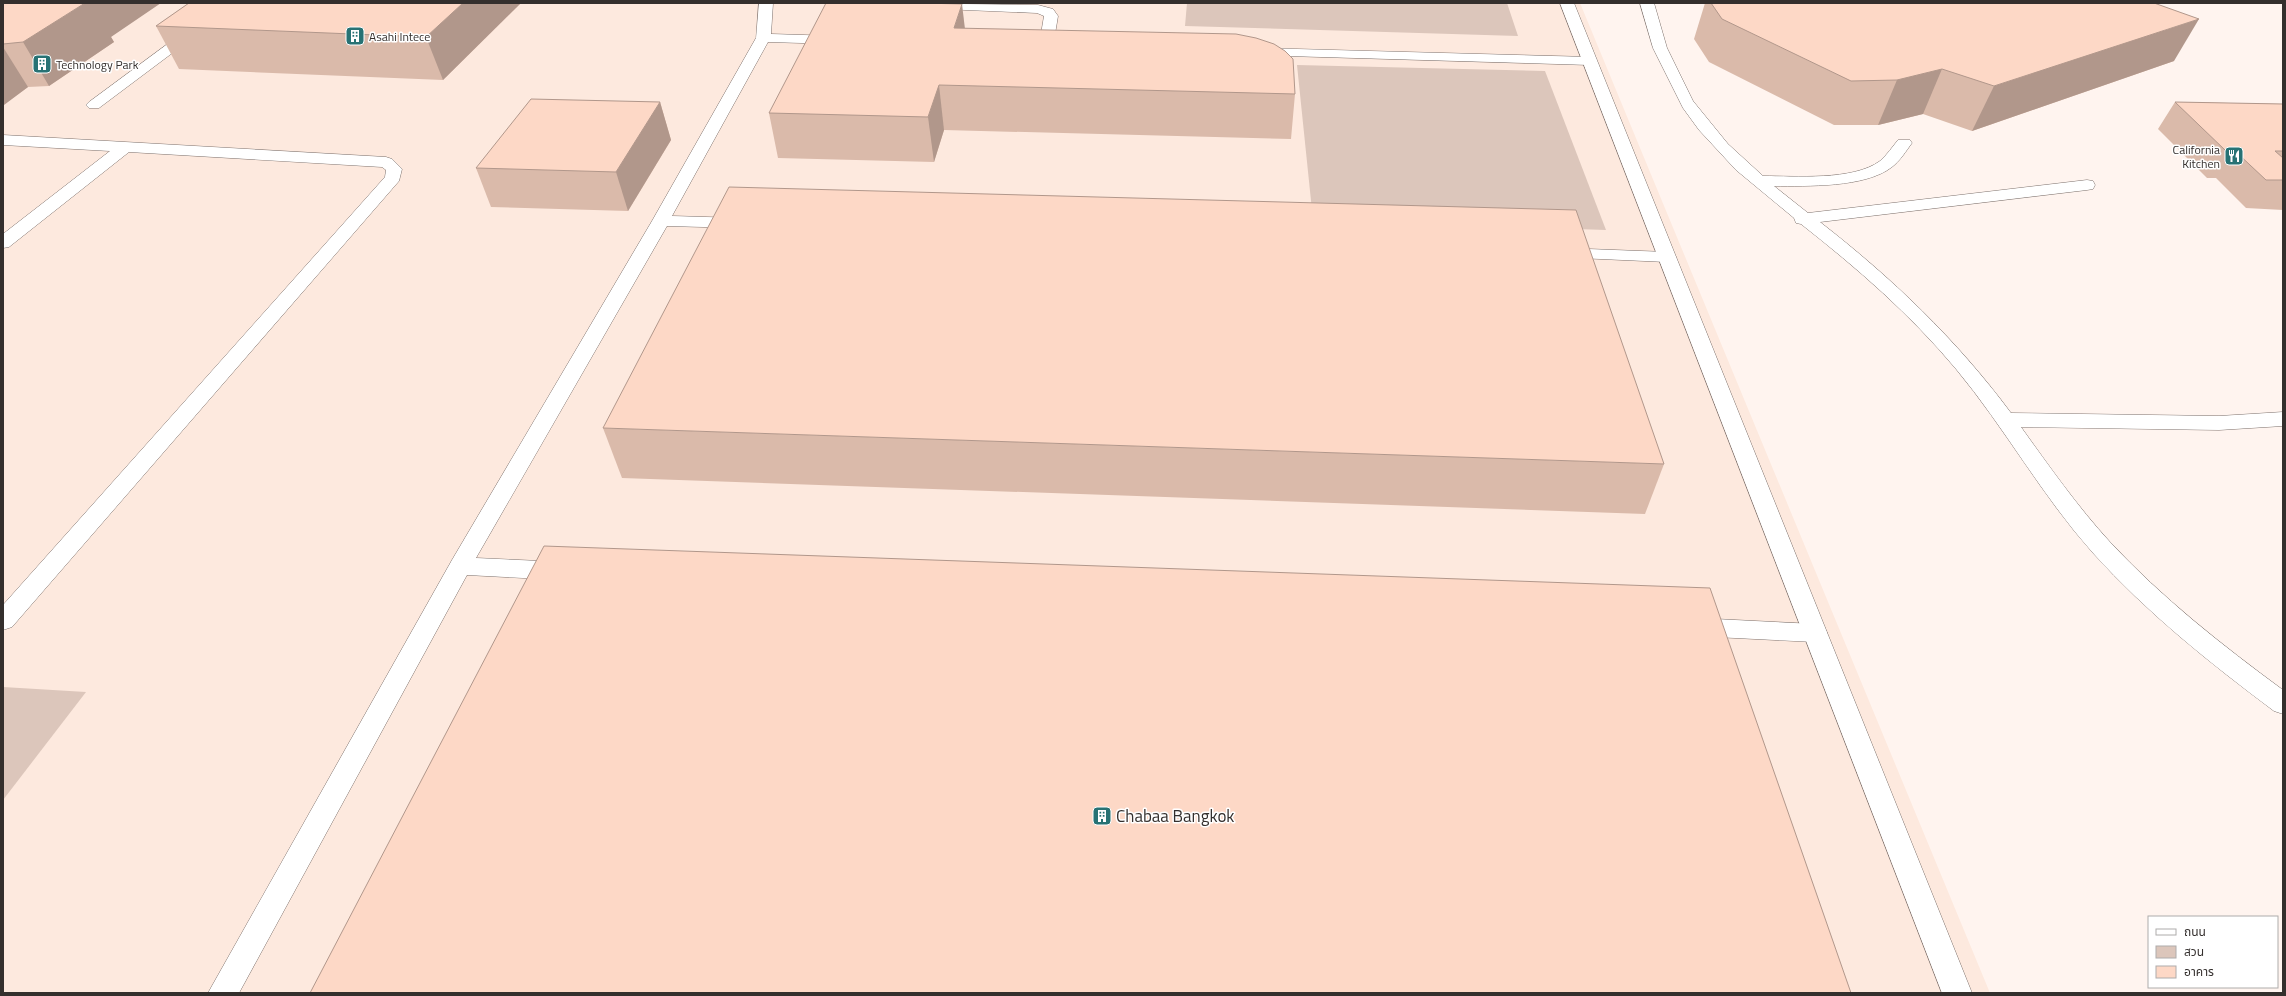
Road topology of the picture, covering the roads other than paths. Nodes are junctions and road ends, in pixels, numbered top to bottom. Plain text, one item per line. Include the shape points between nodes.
1 (232, 3) edge
2 (766, 3) edge
3 (895, 3) edge
4 (1567, 3) edge
5 (1647, 3) edge
6 (763, 38) junction
7 (850, 41) edge
8 (1031, 46) edge
9 (1046, 46) junction
10 (1062, 47) edge
11 (1246, 52) edge
12 (1590, 61) junction
13 (94, 105) dead end
14 (3, 140) edge
15 (1904, 143) dead end
16 (126, 147) junction
17 (1758, 181) junction
18 (2087, 185) dead end
19 (1802, 219) junction
20 (661, 221) junction
21 (757, 224) edge
22 (3, 244) edge
23 (1547, 252) edge
24 (1667, 257) junction
25 (2283, 419) edge
26 (2006, 420) junction
27 (460, 566) junction
28 (588, 572) edge
29 (3, 621) edge
30 (1672, 626) edge
31 (1815, 633) junction
32 (2283, 704) edge
33 (224, 993) edge
34 (1958, 993) edge

1 - 13 street
2 - 6 street
3 - 9 street via 1038,9 1048,12 1051,16
4 - 12 street
5 - 17 street via 1659,46 1686,103 1711,136
6 - 7 street
6 - 20 street
8 - 9 street
9 - 10 street
11 - 12 street
12 - 24 street
14 - 16 street
15 - 17 street via 1885,165 1859,175 1811,181
16 - 22 street
16 - 29 street via 386,162 394,169 393,178
17 - 19 street
18 - 19 street
19 - 26 street via 1847,252 1942,341
20 - 21 street
20 - 27 street
23 - 24 street
24 - 31 street
25 - 26 street via 2220,423
26 - 32 street via 2047,480 2100,546 2158,604
27 - 28 street
27 - 33 street
30 - 31 street
31 - 34 street

